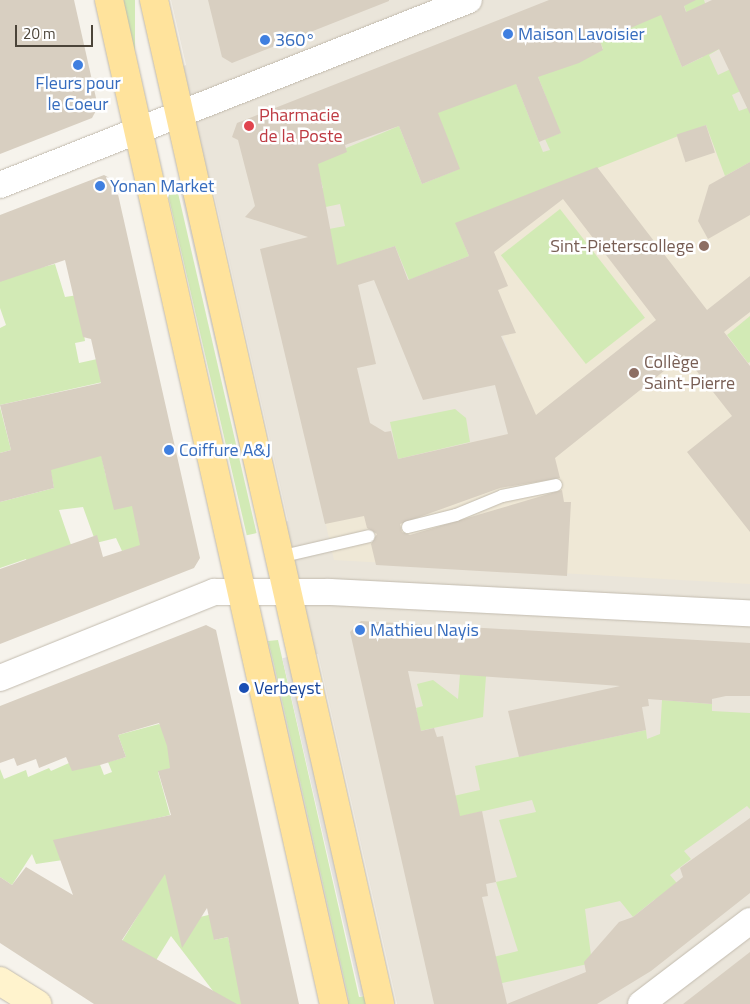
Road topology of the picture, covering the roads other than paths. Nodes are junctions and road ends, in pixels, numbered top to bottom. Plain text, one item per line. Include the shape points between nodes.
1 (109, 0) edge
2 (154, 0) edge
3 (469, 0) edge
4 (180, 115) junction
5 (137, 132) junction
6 (0, 185) edge
7 (556, 485) dead end
8 (408, 527) dead end
9 (369, 536) dead end
10 (279, 557) junction
11 (287, 591) junction
12 (240, 592) junction
13 (750, 613) edge
14 (0, 678) edge
15 (750, 921) edge
16 (0, 981) edge
17 (37, 1004) edge
18 (334, 1004) edge
19 (380, 1004) edge
20 (641, 1004) edge

1 - 5 main road
2 - 4 main road
3 - 4 street
4 - 5 street
4 - 10 main road
5 - 6 street
5 - 12 main road
7 - 8 lane via 502,496 456,515
9 - 10 lane
10 - 11 main road
11 - 12 street
11 - 13 street
11 - 19 main road
12 - 14 street via 214,592
12 - 18 main road
15 - 20 street
16 - 17 street

